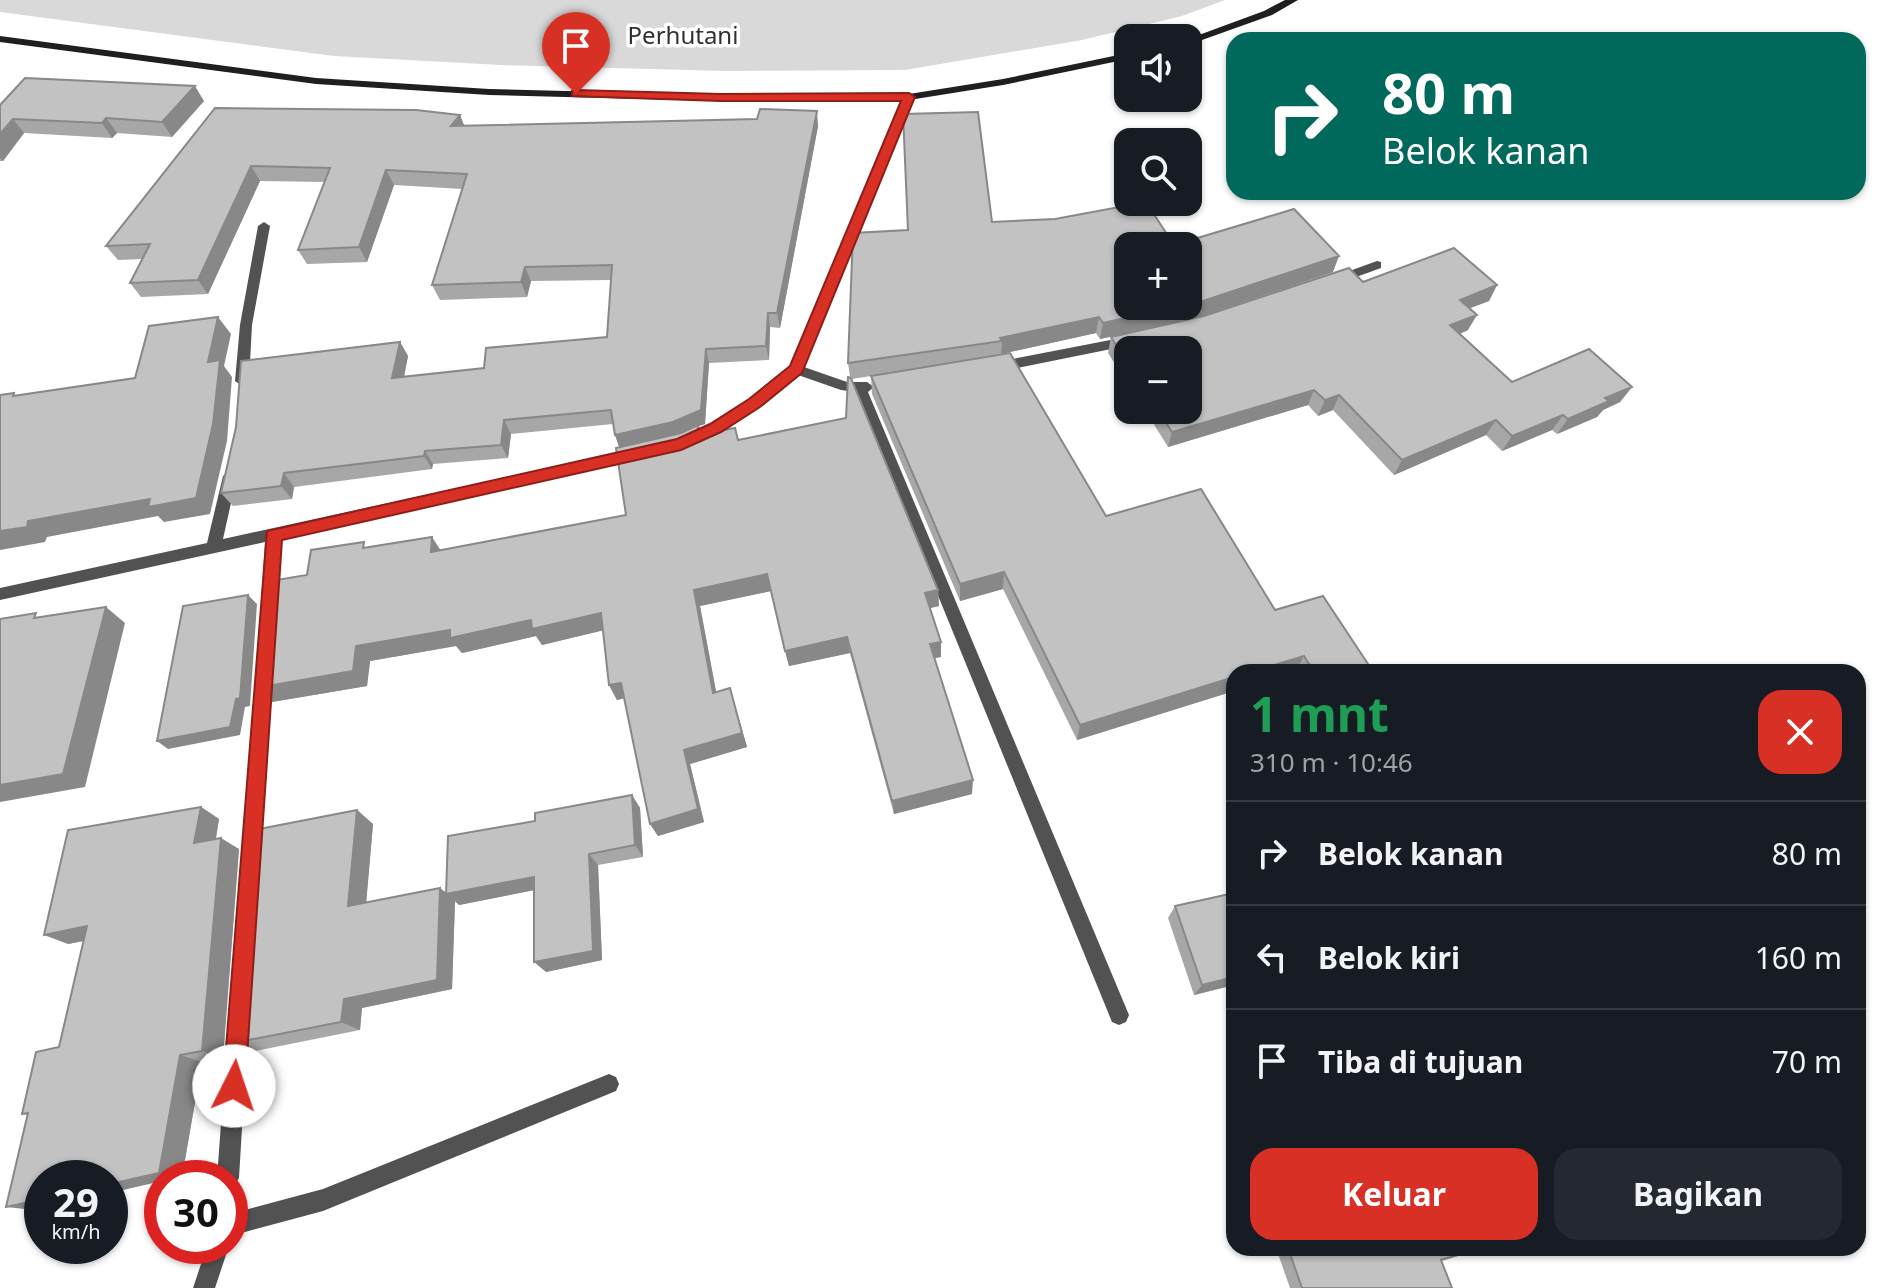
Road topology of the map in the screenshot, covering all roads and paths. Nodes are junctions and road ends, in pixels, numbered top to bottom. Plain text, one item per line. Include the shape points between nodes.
1 (1293, 0) edge
2 (1202, 37) edge
3 (0, 39) edge
4 (1114, 59) edge
5 (909, 97) junction
6 (264, 226) dead end
7 (1377, 265) dead end
8 (1321, 285) edge
9 (1114, 345) edge
10 (796, 369) junction
11 (979, 369) edge
12 (886, 384) edge
13 (860, 388) junction
14 (241, 400) edge
15 (234, 456) edge
16 (273, 535) junction
17 (213, 548) junction
18 (0, 594) edge
19 (268, 614) edge
20 (265, 661) edge
21 (250, 865) edge
22 (240, 1006) edge
23 (1119, 1015) dead end
24 (609, 1084) dead end
25 (229, 1160) edge
26 (248, 1220) edge
27 (212, 1264) edge
28 (204, 1288) edge

1 - 2 main road
3 - 5 main road via 316,81 535,93
4 - 5 main road
5 - 10 street
6 - 14 street via 246,325
7 - 8 street
9 - 11 street
10 - 13 street
10 - 16 street via 716,428 659,449
12 - 13 street
13 - 23 street
15 - 17 street
16 - 17 street
16 - 19 street
17 - 18 street
20 - 21 street
22 - 25 street
24 - 26 street via 323,1200
27 - 28 street

